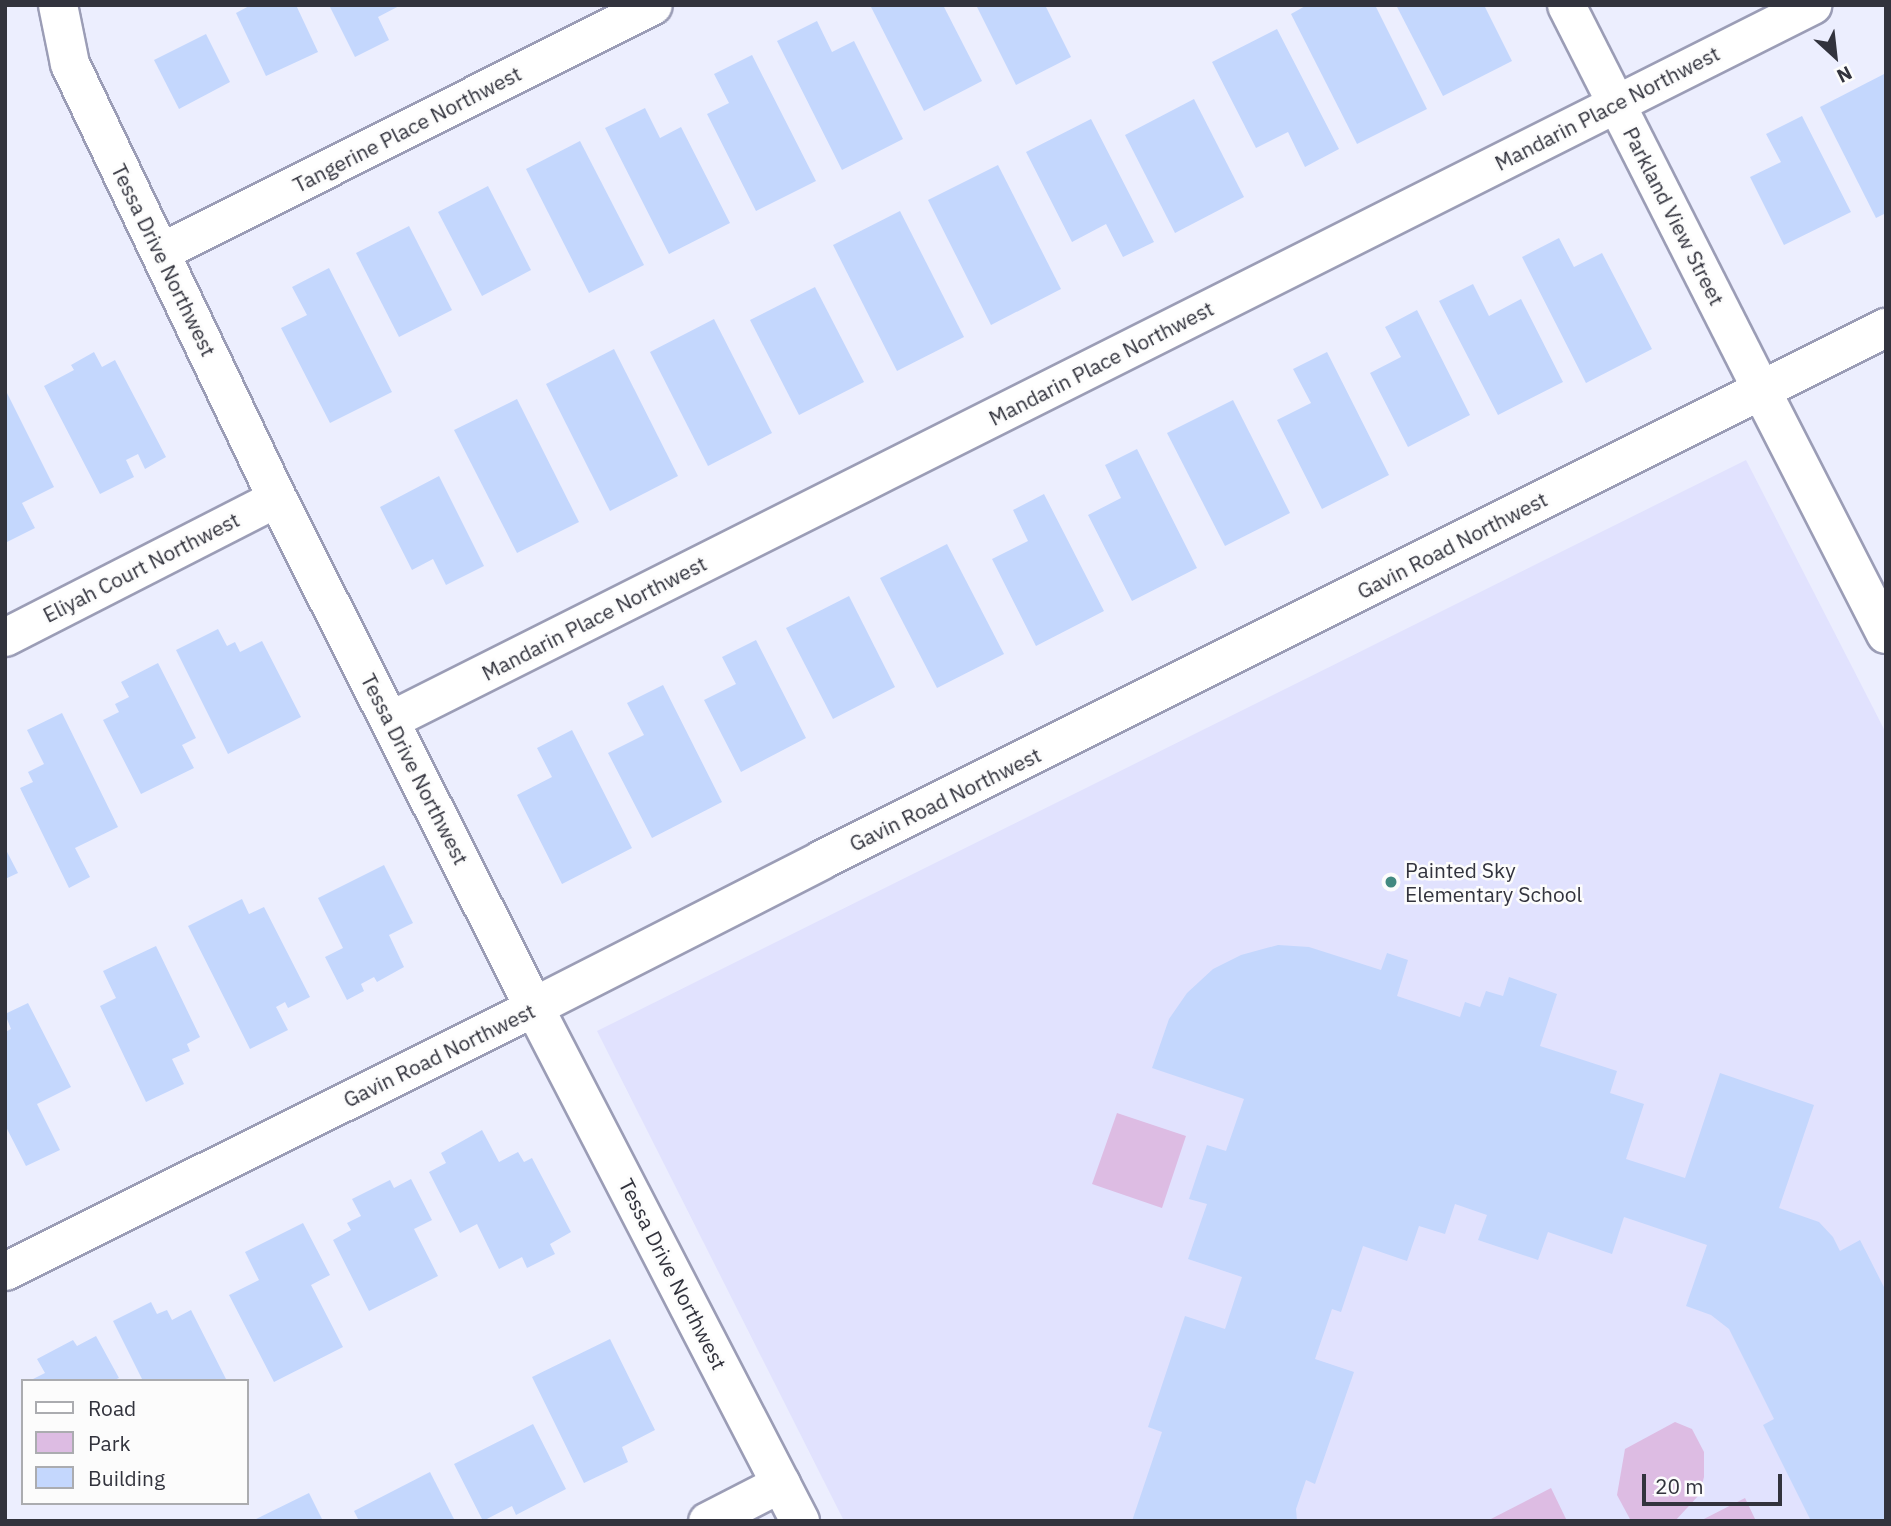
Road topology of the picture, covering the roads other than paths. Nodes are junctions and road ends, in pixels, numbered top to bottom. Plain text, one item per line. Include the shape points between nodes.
1 (58, 5) edge
2 (653, 5) edge
3 (1566, 5) edge
4 (1812, 5) edge
5 (1616, 103) junction
6 (160, 252) junction
7 (1886, 328) edge
8 (1761, 390) junction
9 (278, 498) junction
10 (1886, 634) edge
11 (5, 636) edge
12 (390, 720) junction
13 (534, 1007) junction
14 (5, 1271) edge
15 (781, 1483) junction
16 (707, 1521) edge
17 (800, 1521) edge

1 - 6 street, Tessa Drive Northwest via 70,64
2 - 6 street, Tangerine Place Northwest
3 - 5 street, Parkland View Street
4 - 5 street, Mandarin Place Northwest
5 - 8 street, Parkland View Street
5 - 12 street, Mandarin Place Northwest
6 - 9 street, Tessa Drive Northwest
7 - 8 street, Gavin Road Northwest
8 - 10 street
8 - 13 street, Gavin Road Northwest
9 - 11 street, Eliyah Court Northwest
9 - 12 street, Tessa Drive Northwest
12 - 13 street, Tessa Drive Northwest
13 - 14 street, Gavin Road Northwest
13 - 15 street, Tessa Drive Northwest
15 - 16 street
15 - 17 street, Tessa Drive Northwest

